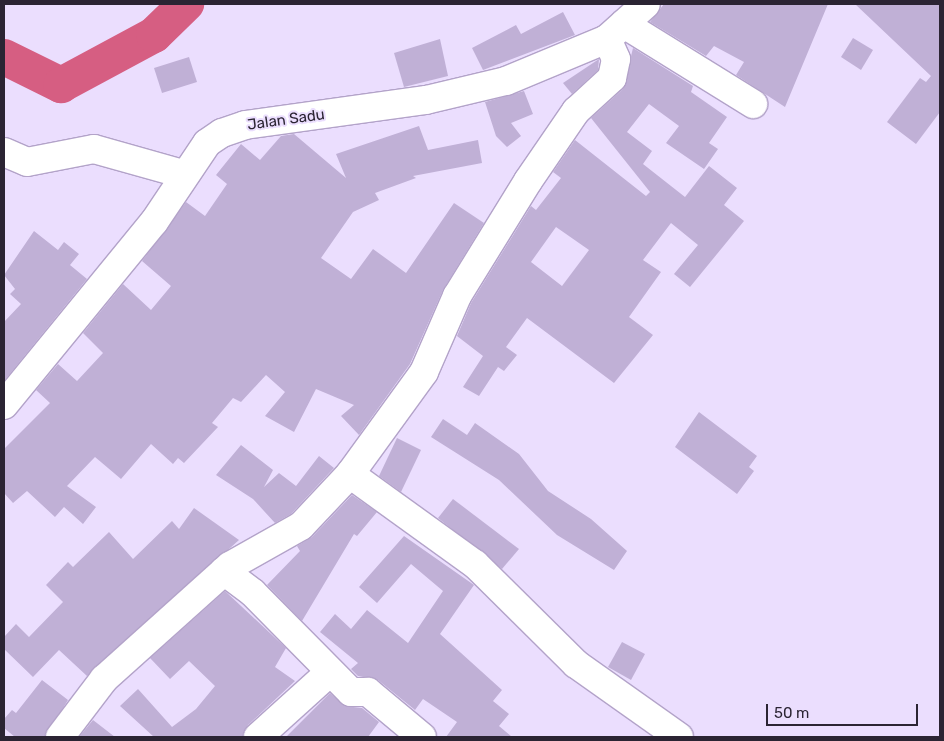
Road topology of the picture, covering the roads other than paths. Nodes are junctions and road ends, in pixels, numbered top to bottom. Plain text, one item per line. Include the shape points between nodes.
1 (646, 4) edge
2 (616, 32) junction
3 (752, 104) dead end
4 (4, 152) edge
5 (183, 174) junction
6 (4, 406) edge
7 (350, 474) junction
8 (224, 571) junction
9 (330, 672) junction
10 (60, 737) edge
11 (258, 737) edge
12 (422, 737) edge
13 (679, 737) edge

1 - 2 street, Jalan Sadu
2 - 3 street
2 - 5 street, Jalan Sadu via 472,91 245,124 207,143
2 - 7 street via 612,78 576,111 528,180 457,296 424,372
4 - 5 street via 26,162 94,148
5 - 6 street, Jalan Sadu via 154,222
7 - 8 street via 301,526
7 - 13 street via 475,564 576,664
8 - 9 street via 253,593
8 - 10 street via 104,680
9 - 11 street
9 - 12 street via 351,692 368,692 391,707

